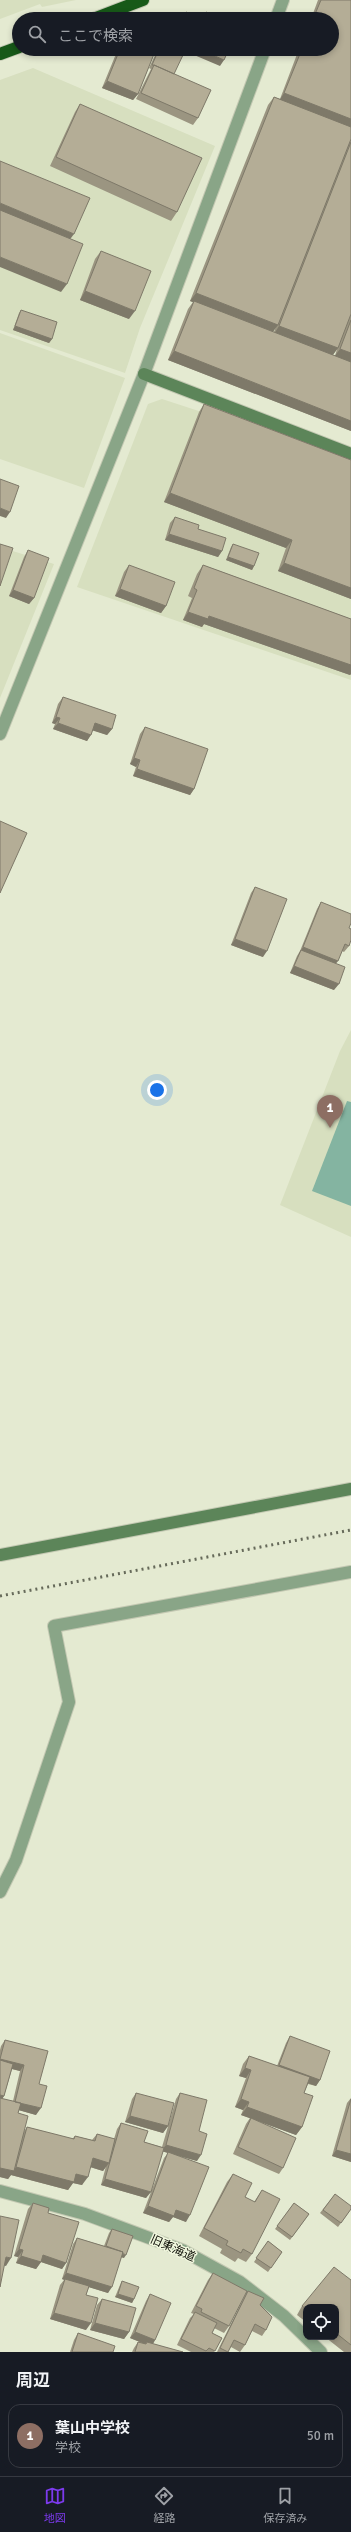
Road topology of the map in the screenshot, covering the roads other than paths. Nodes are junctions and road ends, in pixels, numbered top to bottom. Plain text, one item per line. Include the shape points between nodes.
1 (143, 0) edge
2 (284, 0) edge
3 (111, 12) edge
4 (279, 12) edge
5 (12, 50) edge
6 (0, 54) edge
7 (262, 56) edge
8 (144, 374) junction
9 (351, 454) edge
10 (0, 734) edge
11 (351, 1489) edge
12 (0, 1555) edge
13 (351, 1572) edge
14 (0, 1892) edge
15 (0, 2191) edge
16 (321, 2352) edge

1 - 3 highway
2 - 4 street
5 - 6 highway
7 - 8 street
8 - 9 street
8 - 10 street
11 - 12 street
13 - 14 street via 54,1626 70,1702 16,1860
15 - 16 street, 旧東海道 via 85,2214 182,2250 240,2282 284,2316

